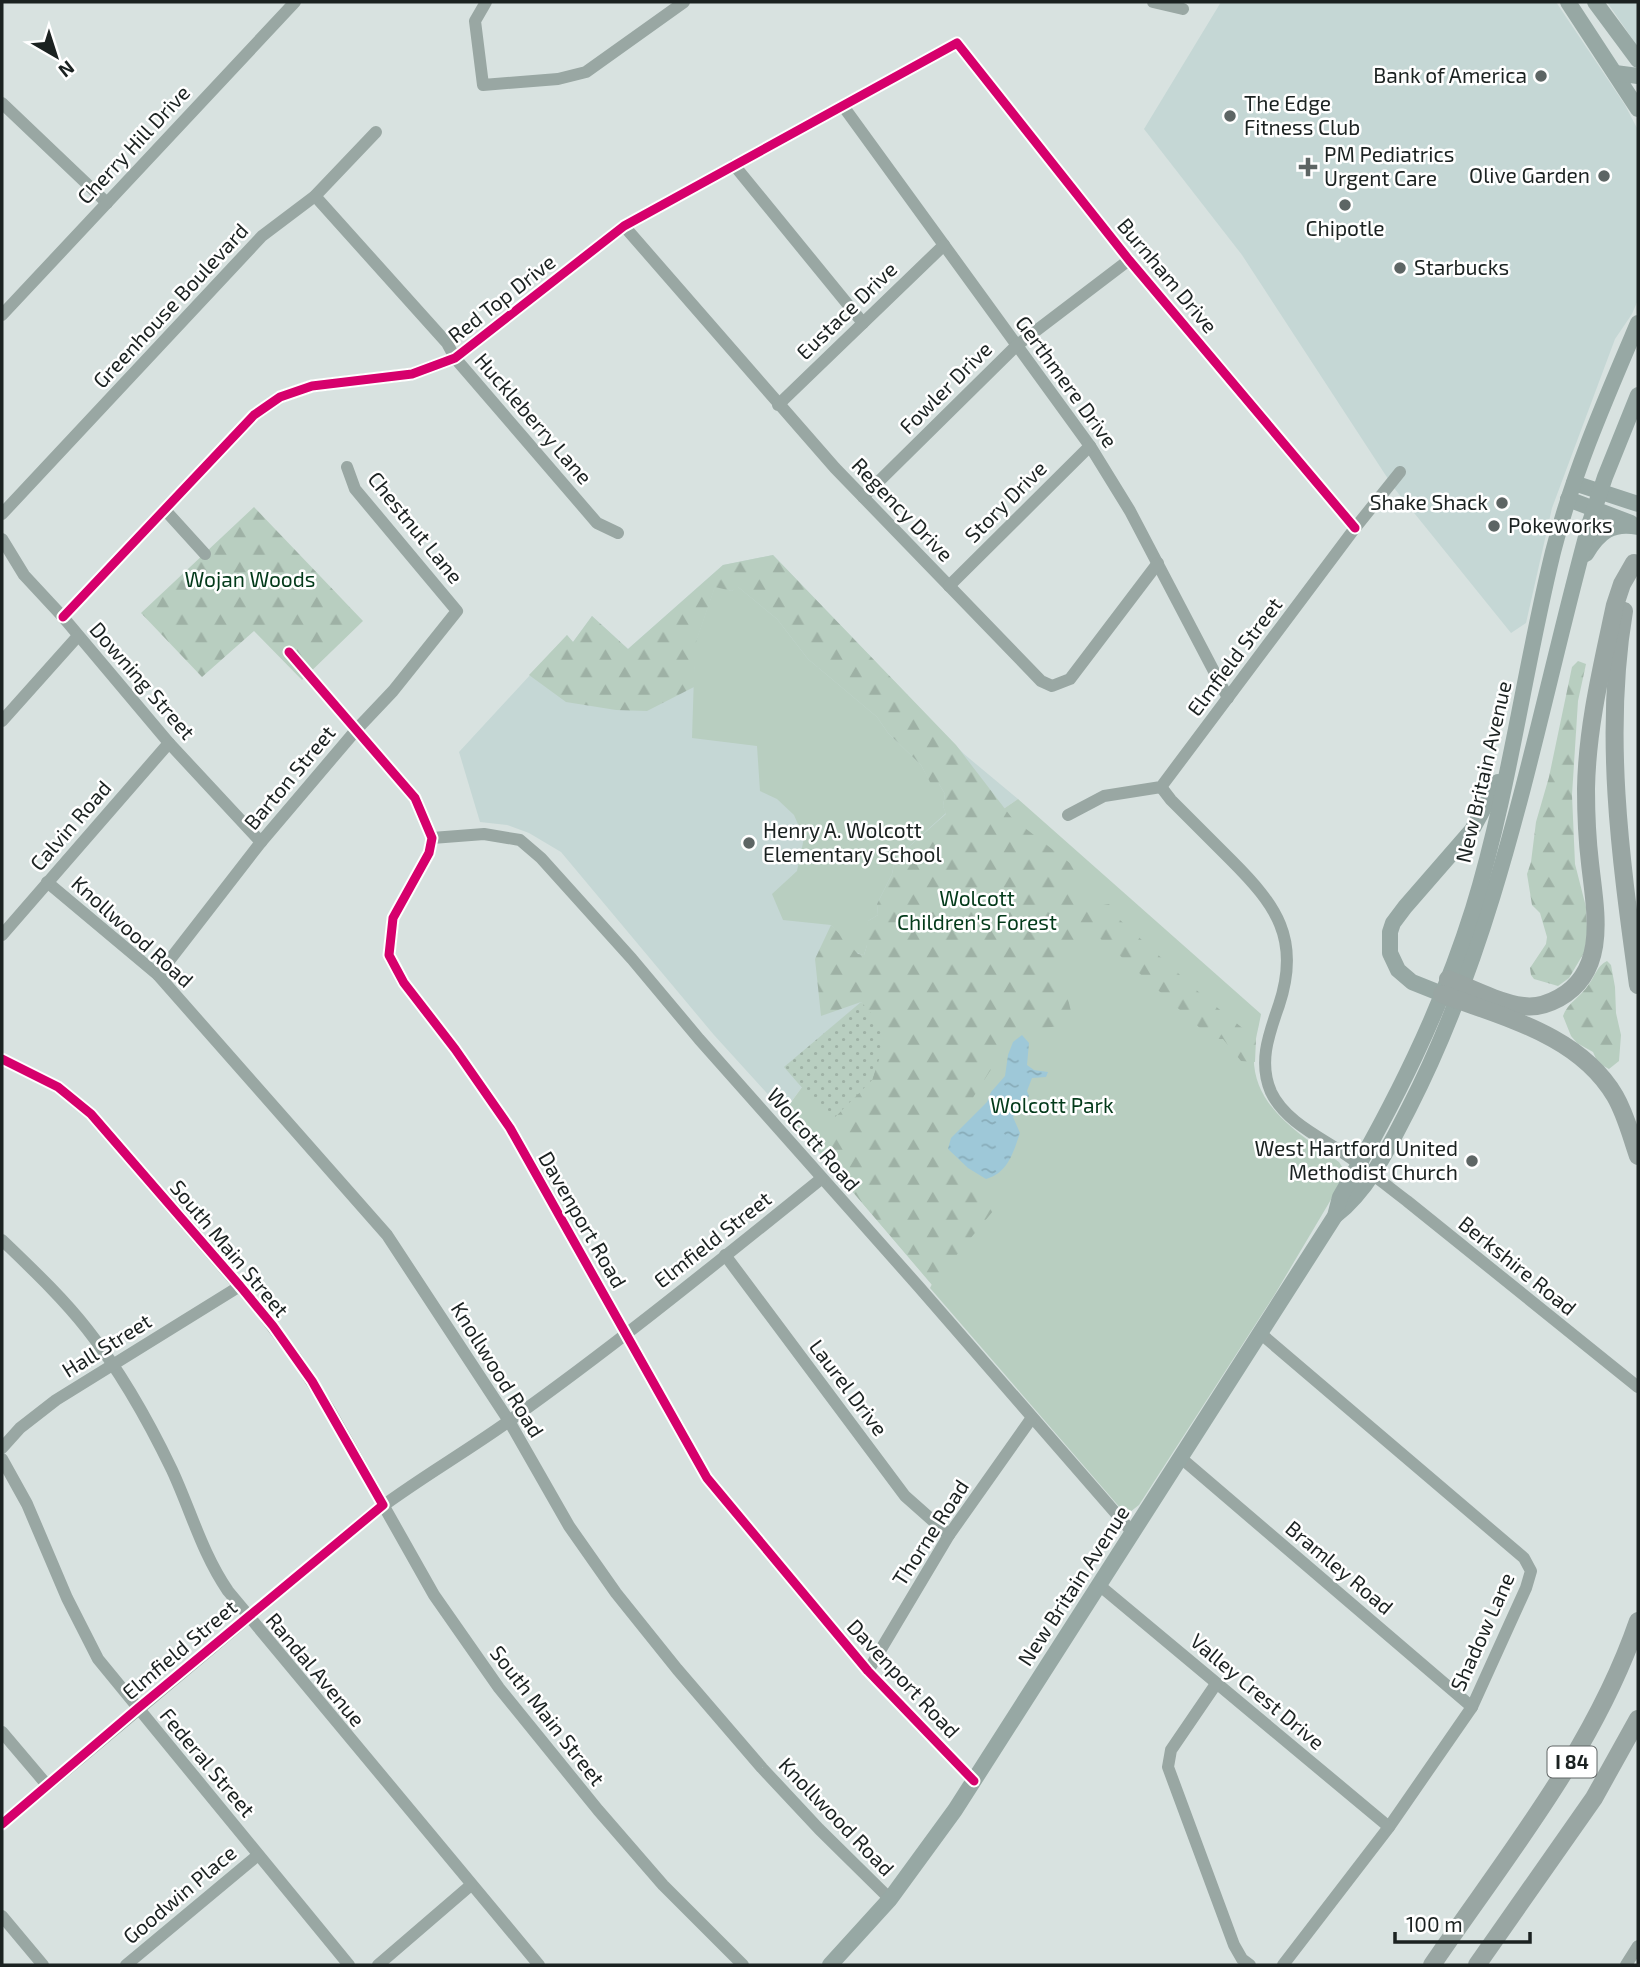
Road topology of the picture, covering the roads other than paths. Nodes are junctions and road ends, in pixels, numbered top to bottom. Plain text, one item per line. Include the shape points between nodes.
1 (295, 2) edge
2 (486, 2) edge
3 (684, 2) edge
4 (1153, 2) edge
5 (1568, 2) edge
6 (1595, 2) edge
7 (1183, 9) dead end
8 (957, 43) joint
9 (1638, 60) edge
10 (1615, 72) junction
11 (1638, 76) edge
12 (2, 103) edge
13 (843, 106) junction
14 (1638, 109) edge
15 (376, 132) dead end
16 (734, 165) junction
17 (315, 196) junction
18 (107, 203) junction
19 (624, 226) junction
20 (944, 245) junction
21 (1129, 260) junction
22 (2, 315) edge
23 (863, 323) junction
24 (1638, 323) edge
25 (1016, 346) junction
26 (455, 358) junction
27 (1638, 394) edge
28 (778, 405) junction
29 (1090, 446) junction
30 (347, 467) dead end
31 (1400, 472) dead end
32 (1571, 491) junction
33 (1600, 491) junction
34 (863, 497) junction
35 (1638, 504) edge
36 (1594, 509) junction
37 (165, 510) junction
38 (2, 514) edge
39 (1638, 527) edge
40 (1355, 528) junction
41 (618, 533) dead end
42 (2, 538) edge
43 (205, 554) dead end
44 (1637, 554) edge
45 (1158, 563) junction
46 (1576, 575) junction
47 (949, 586) junction
48 (457, 611) joint
49 (63, 617) junction
50 (78, 636) junction
51 (289, 652) dead end
52 (1228, 698) junction
53 (2, 721) edge
54 (357, 729) junction
55 (169, 743) junction
56 (1511, 755) junction
57 (1161, 787) junction
58 (1068, 814) dead end
59 (432, 838) junction
60 (261, 842) junction
61 (47, 882) junction
62 (2, 935) edge
63 (158, 975) junction
64 (1638, 985) edge
65 (1453, 990) junction
66 (2, 1059) edge
67 (1638, 1156) edge
68 (1365, 1169) junction
69 (821, 1179) junction
70 (2, 1240) edge
71 (725, 1255) junction
72 (240, 1286) junction
73 (626, 1333) junction
74 (1261, 1333) junction
75 (113, 1364) junction
76 (1638, 1387) edge
77 (1031, 1419) junction
78 (509, 1421) junction
79 (2, 1448) edge
80 (1181, 1458) junction
81 (2, 1459) edge
82 (383, 1505) junction
83 (1133, 1533) junction
84 (949, 1535) junction
85 (1100, 1585) junction
86 (248, 1617) junction
87 (1638, 1621) edge
88 (868, 1671) junction
89 (1216, 1684) junction
90 (1472, 1707) junction
91 (137, 1709) junction
92 (1638, 1719) edge
93 (2, 1732) edge
94 (974, 1781) junction
95 (47, 1785) junction
96 (2, 1824) edge
97 (1389, 1827) junction
98 (258, 1855) junction
99 (471, 1885) junction
100 (1483, 1891) junction
101 (890, 1899) junction
102 (2, 1916) edge
103 (1638, 1946) edge
104 (43, 1965) edge
105 (126, 1965) edge
106 (349, 1965) edge
107 (378, 1965) edge
108 (539, 1965) edge
109 (743, 1965) edge
110 (830, 1965) edge
111 (1250, 1965) edge
112 (1283, 1965) edge
113 (1419, 1965) edge
114 (1432, 1965) edge
115 (1477, 1965) edge
116 (1626, 1965) edge

1 - 18 street, Cherry Hill Drive
2 - 3 street via 475,21 483,85 586,72
4 - 7 street
5 - 10 main road
6 - 9 main road
8 - 13 street, Red Top Drive
8 - 21 street, Burnham Drive
10 - 11 main road
10 - 14 main road
12 - 18 street
13 - 16 street, Red Top Drive
13 - 20 street, Gerthmere Drive
15 - 17 street, Greenhouse Boulevard
16 - 19 street, Red Top Drive
16 - 23 street
17 - 26 street, Huckleberry Lane via 447,343
17 - 38 street, Greenhouse Boulevard via 262,236
18 - 22 street, Cherry Hill Drive
19 - 26 street, Red Top Drive
19 - 28 street, Regency Drive
20 - 23 street, Eustace Drive
20 - 25 street, Gerthmere Drive
21 - 25 street, Fowler Drive
21 - 40 street, Burnham Drive
23 - 28 street, Eustace Drive
24 - 32 main road, New Britain Avenue
25 - 29 street, Gerthmere Drive
25 - 34 street, Fowler Drive
26 - 37 street, Red Top Drive via 412,374 312,386 279,397 254,415
26 - 41 street, Huckleberry Lane via 597,523
27 - 33 main road, New Britain Avenue
28 - 34 street, Regency Drive
29 - 45 street, Gerthmere Drive
29 - 47 street, Story Drive
30 - 48 street, Chestnut Lane via 355,489
31 - 40 street, Elmfield Street
32 - 33 main road
32 - 36 main road
32 - 56 main road, New Britain Avenue via 1548,575
33 - 35 main road
33 - 36 main road, New Britain Avenue
34 - 47 street, Regency Drive
36 - 39 main road
36 - 46 main road, New Britain Avenue
37 - 43 street
37 - 49 street, Red Top Drive
39 - 46 main road via 1615,526 1603,532
40 - 52 street, Elmfield Street
42 - 49 street, Downing Street via 24,575
44 - 64 highway via 1620,642 1614,749 1618,827
44 - 65 highway via 1615,605 1590,730 1586,807 1596,928 1589,965 1570,990 1538,1006
45 - 47 street, Regency Drive via 1070,679 1052,686 1041,681
45 - 52 street, Gerthmere Drive
46 - 65 main road, New Britain Avenue via 1499,881
48 - 54 street, Barton Street
49 - 50 street, Downing Street
50 - 53 street
50 - 55 street, Downing Street
51 - 54 street
52 - 57 street, Elmfield Street
54 - 59 street via 415,798
54 - 60 street, Barton Street
55 - 60 street, Downing Street
55 - 61 street, Calvin Road
56 - 65 main road, New Britain Avenue
56 - 65 main road via 1476,825 1405,907 1390,932 1390,953 1398,970 1412,982
57 - 58 street via 1104,796
57 - 68 street, Berkshire Road via 1265,895 1279,920 1287,973 1266,1048 1265,1071 1272,1092 1295,1121
59 - 69 street, Wolcott Road via 484,834 520,840 632,959
59 - 73 street, Davenport Road via 429,853 393,918 389,955 404,983 510,1128
60 - 63 street, Barton Street
61 - 62 street, Calvin Road
61 - 63 street, Knollwood Road
63 - 78 street, Knollwood Road via 387,1235
65 - 67 highway via 1547,1035 1585,1059 1618,1102
65 - 68 main road, New Britain Avenue via 1418,1090
66 - 72 street, South Main Street via 58,1087 91,1114
68 - 74 main road, New Britain Avenue via 1351,1204 1335,1216
68 - 76 street, Berkshire Road
69 - 71 street, Elmfield Street
69 - 77 street, Wolcott Road
70 - 75 street, Randal Avenue via 86,1327
71 - 73 street, Elmfield Street
71 - 84 street, Laurel Drive via 905,1496
72 - 75 street, Hall Street
72 - 82 street, South Main Street via 312,1381
73 - 78 street, Elmfield Street
73 - 88 street, Davenport Road via 707,1478
74 - 80 main road, New Britain Avenue
74 - 90 street, Shadow Lane via 1528,1562 1531,1571 1526,1588
75 - 79 street, Hall Street via 36,1414
75 - 86 street, Randal Avenue via 173,1473 207,1558
77 - 83 street, Wolcott Road
77 - 84 street, Thorne Road
78 - 82 street, Elmfield Street
78 - 101 street, Knollwood Road via 569,1526 647,1632 784,1792
80 - 83 main road, New Britain Avenue
80 - 90 street, Bramley Road
81 - 91 street, Federal Street via 27,1504 80,1627
82 - 86 street, Elmfield Street
82 - 109 street, South Main Street via 434,1595 499,1688 663,1885
83 - 85 main road, New Britain Avenue
84 - 88 street, Thorne Road
85 - 89 street, Valley Crest Drive
85 - 94 main road, New Britain Avenue
86 - 91 street, Elmfield Street
86 - 99 street, Randal Avenue
87 - 100 highway, I 84 via 1613,1684 1577,1753
88 - 94 street, Davenport Road
89 - 97 street, Valley Crest Drive
89 - 111 street via 1171,1750 1168,1767 1234,1945
90 - 97 street, Shadow Lane
91 - 95 street, Elmfield Street
91 - 98 street, Federal Street
92 - 115 highway, I 84 via 1594,1798
93 - 95 street
94 - 101 main road, New Britain Avenue
95 - 96 street, Elmfield Street
97 - 112 street, Shadow Lane
98 - 105 street, Goodwin Place
98 - 106 street, Federal Street
99 - 107 street
99 - 108 street, Randal Avenue
100 - 113 highway
100 - 114 highway, I 84
101 - 110 main road, New Britain Avenue
102 - 104 street
103 - 116 street

